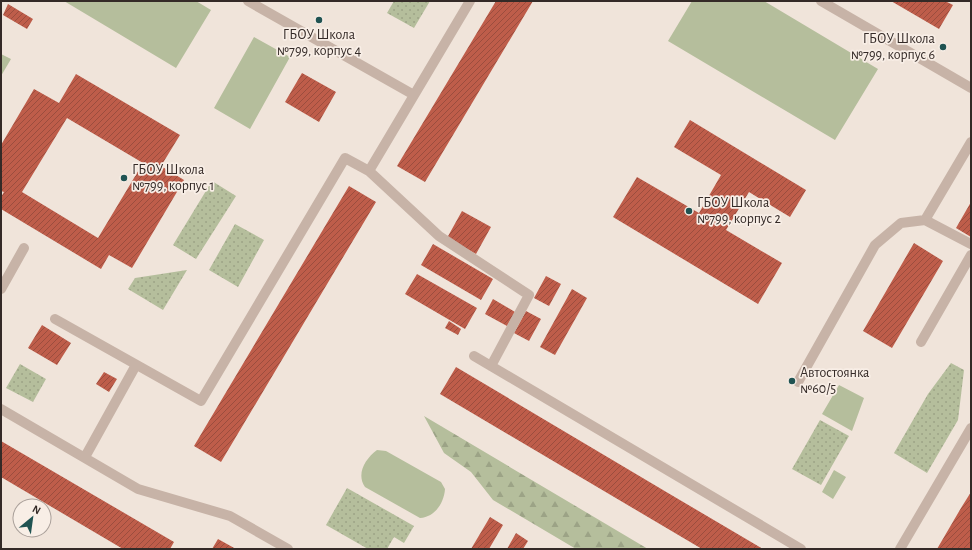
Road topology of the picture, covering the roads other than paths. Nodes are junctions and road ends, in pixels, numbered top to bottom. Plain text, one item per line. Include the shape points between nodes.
1 (248, 1) edge
2 (470, 1) edge
3 (821, 1) edge
4 (971, 88) edge
5 (414, 95) junction
6 (971, 142) edge
7 (369, 171) junction
8 (925, 220) junction
9 (971, 244) edge
10 (24, 248) dead end
11 (971, 255) edge
12 (1, 289) edge
13 (55, 319) dead end
14 (921, 342) dead end
15 (474, 356) dead end
16 (136, 365) junction
17 (491, 366) junction
18 (798, 382) dead end
19 (1, 409) edge
20 (971, 428) edge
21 (85, 457) junction
22 (288, 549) edge
23 (801, 549) edge
24 (900, 549) edge

1 - 5 lane
2 - 5 lane
3 - 4 lane
5 - 7 lane
6 - 8 lane
7 - 16 lane via 345,158 201,401
7 - 17 lane via 439,236 530,295
8 - 9 lane
8 - 18 lane via 901,223 876,245
10 - 12 lane
11 - 14 lane
13 - 16 lane
15 - 17 lane
16 - 21 lane
17 - 23 lane
19 - 21 lane
20 - 24 lane
21 - 22 lane via 138,489 230,516

